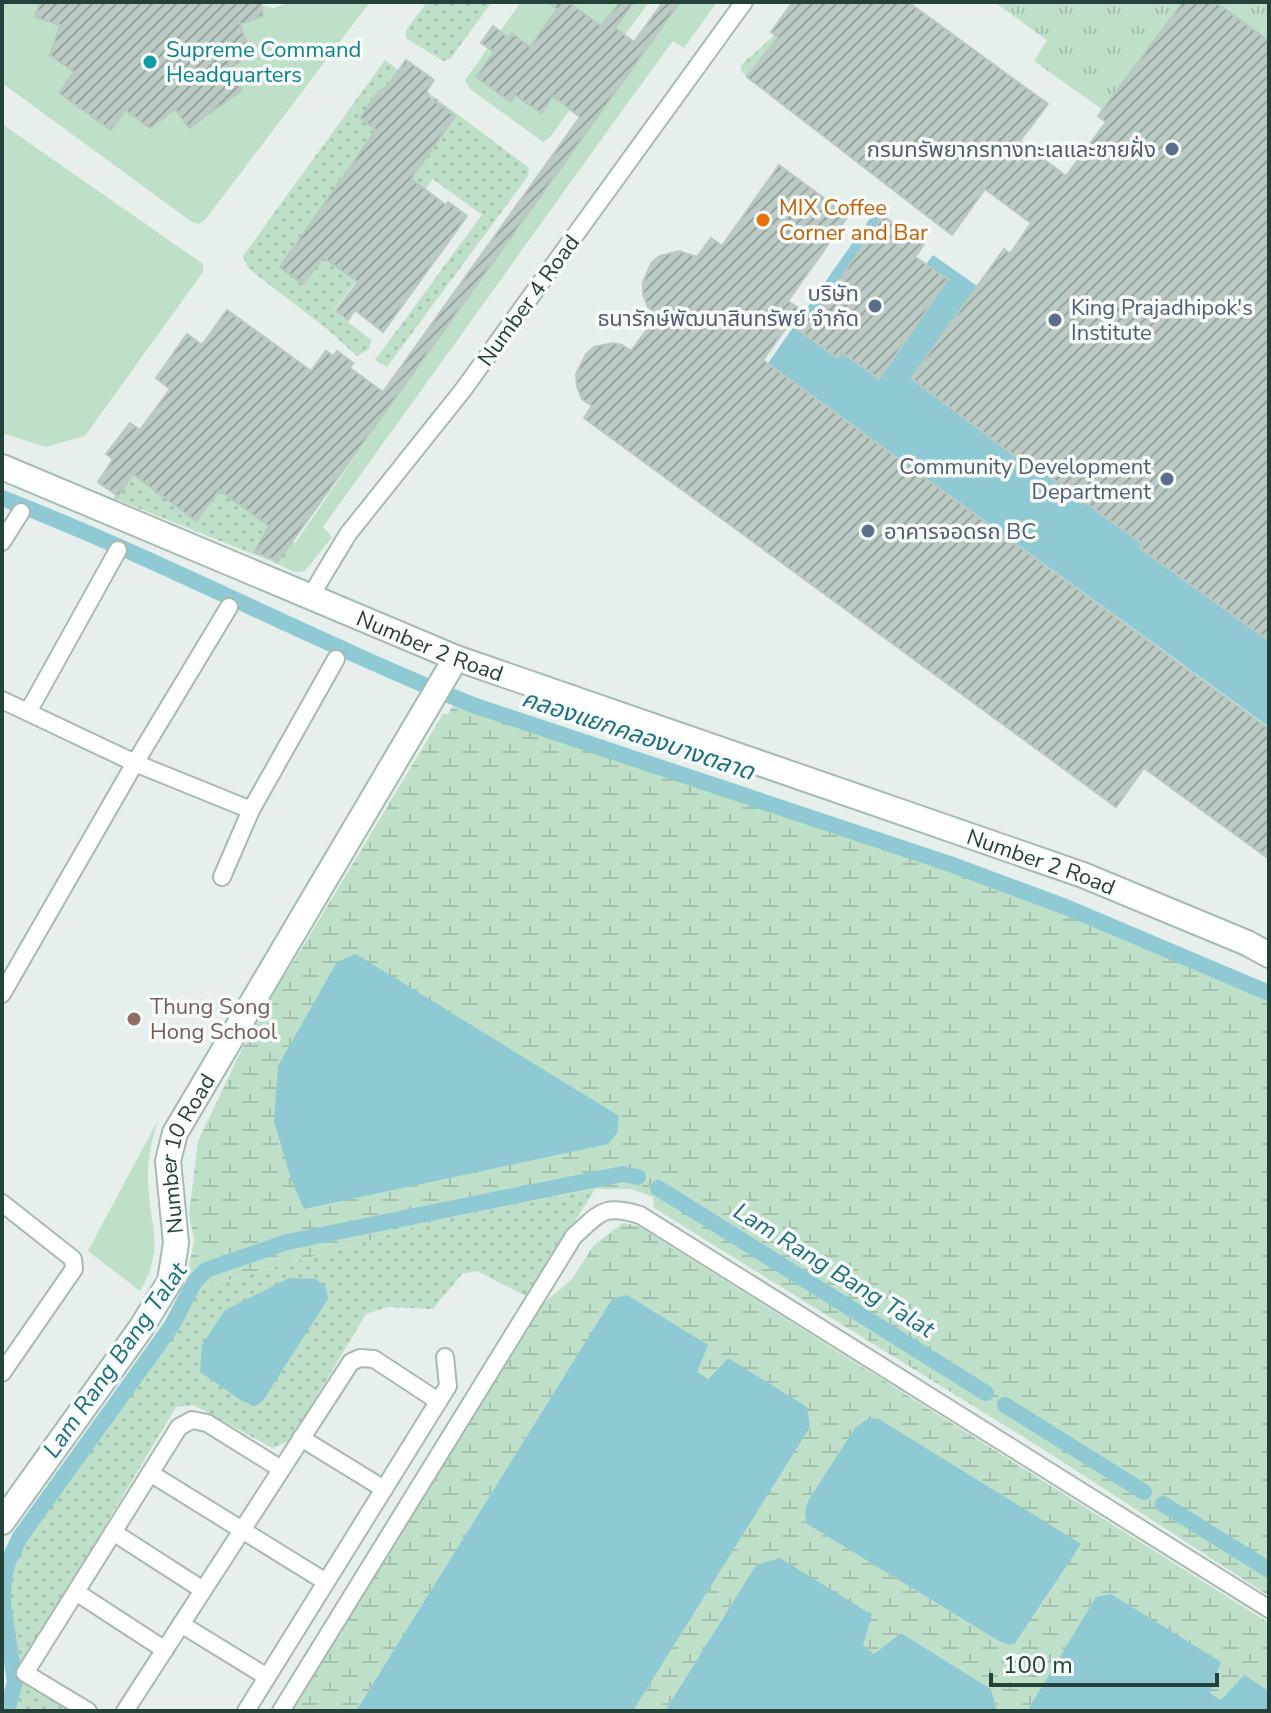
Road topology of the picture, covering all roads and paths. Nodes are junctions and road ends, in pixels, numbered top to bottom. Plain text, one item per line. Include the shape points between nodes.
1 (744, 2) edge
2 (2, 467) edge
3 (21, 512) dead end
4 (2, 542) edge
5 (118, 550) dead end
6 (310, 597) junction
7 (229, 607) dead end
8 (456, 658) junction
9 (336, 659) dead end
10 (2, 700) edge
11 (28, 712) junction
12 (135, 763) junction
13 (251, 810) junction
14 (222, 877) dead end
15 (1269, 955) edge
16 (2, 994) edge
17 (2, 1203) edge
18 (445, 1357) dead end
19 (2, 1373) edge
20 (438, 1401) junction
21 (301, 1438) junction
22 (281, 1469) junction
23 (150, 1473) junction
24 (384, 1489) junction
25 (2, 1522) edge
26 (242, 1531) junction
27 (113, 1532) junction
28 (326, 1582) junction
29 (203, 1590) junction
30 (76, 1592) junction
31 (1269, 1609) edge
32 (181, 1624) junction
33 (165, 1650) junction
34 (267, 1677) junction
35 (88, 1711) edge
36 (125, 1711) edge
37 (246, 1711) edge
38 (281, 1711) edge

1 - 6 street, Number 4 Road via 463,390 348,534
2 - 6 street, Number 2 Road
3 - 4 street
5 - 11 street
6 - 8 street, Number 2 Road
7 - 12 street
8 - 15 street, Number 2 Road via 1092,879
8 - 25 street, Number 10 Road via 175,1133 168,1161 176,1243 170,1281
9 - 13 street
10 - 11 street
11 - 12 street
12 - 13 street
12 - 16 street
13 - 14 street
17 - 19 street via 73,1259 74,1269
18 - 20 street via 448,1386
20 - 21 street via 375,1360 357,1358
20 - 24 street
21 - 22 street
21 - 24 street
22 - 23 street via 196,1420 179,1427
22 - 26 street
23 - 26 street
23 - 27 street
24 - 28 street
26 - 28 street
26 - 29 street
27 - 29 street
27 - 30 street
28 - 34 street
29 - 32 street
30 - 33 street
30 - 35 street via 25,1673
31 - 38 street via 652,1222 619,1208 602,1211 574,1236
32 - 33 street
32 - 34 street
33 - 36 street
34 - 37 street

